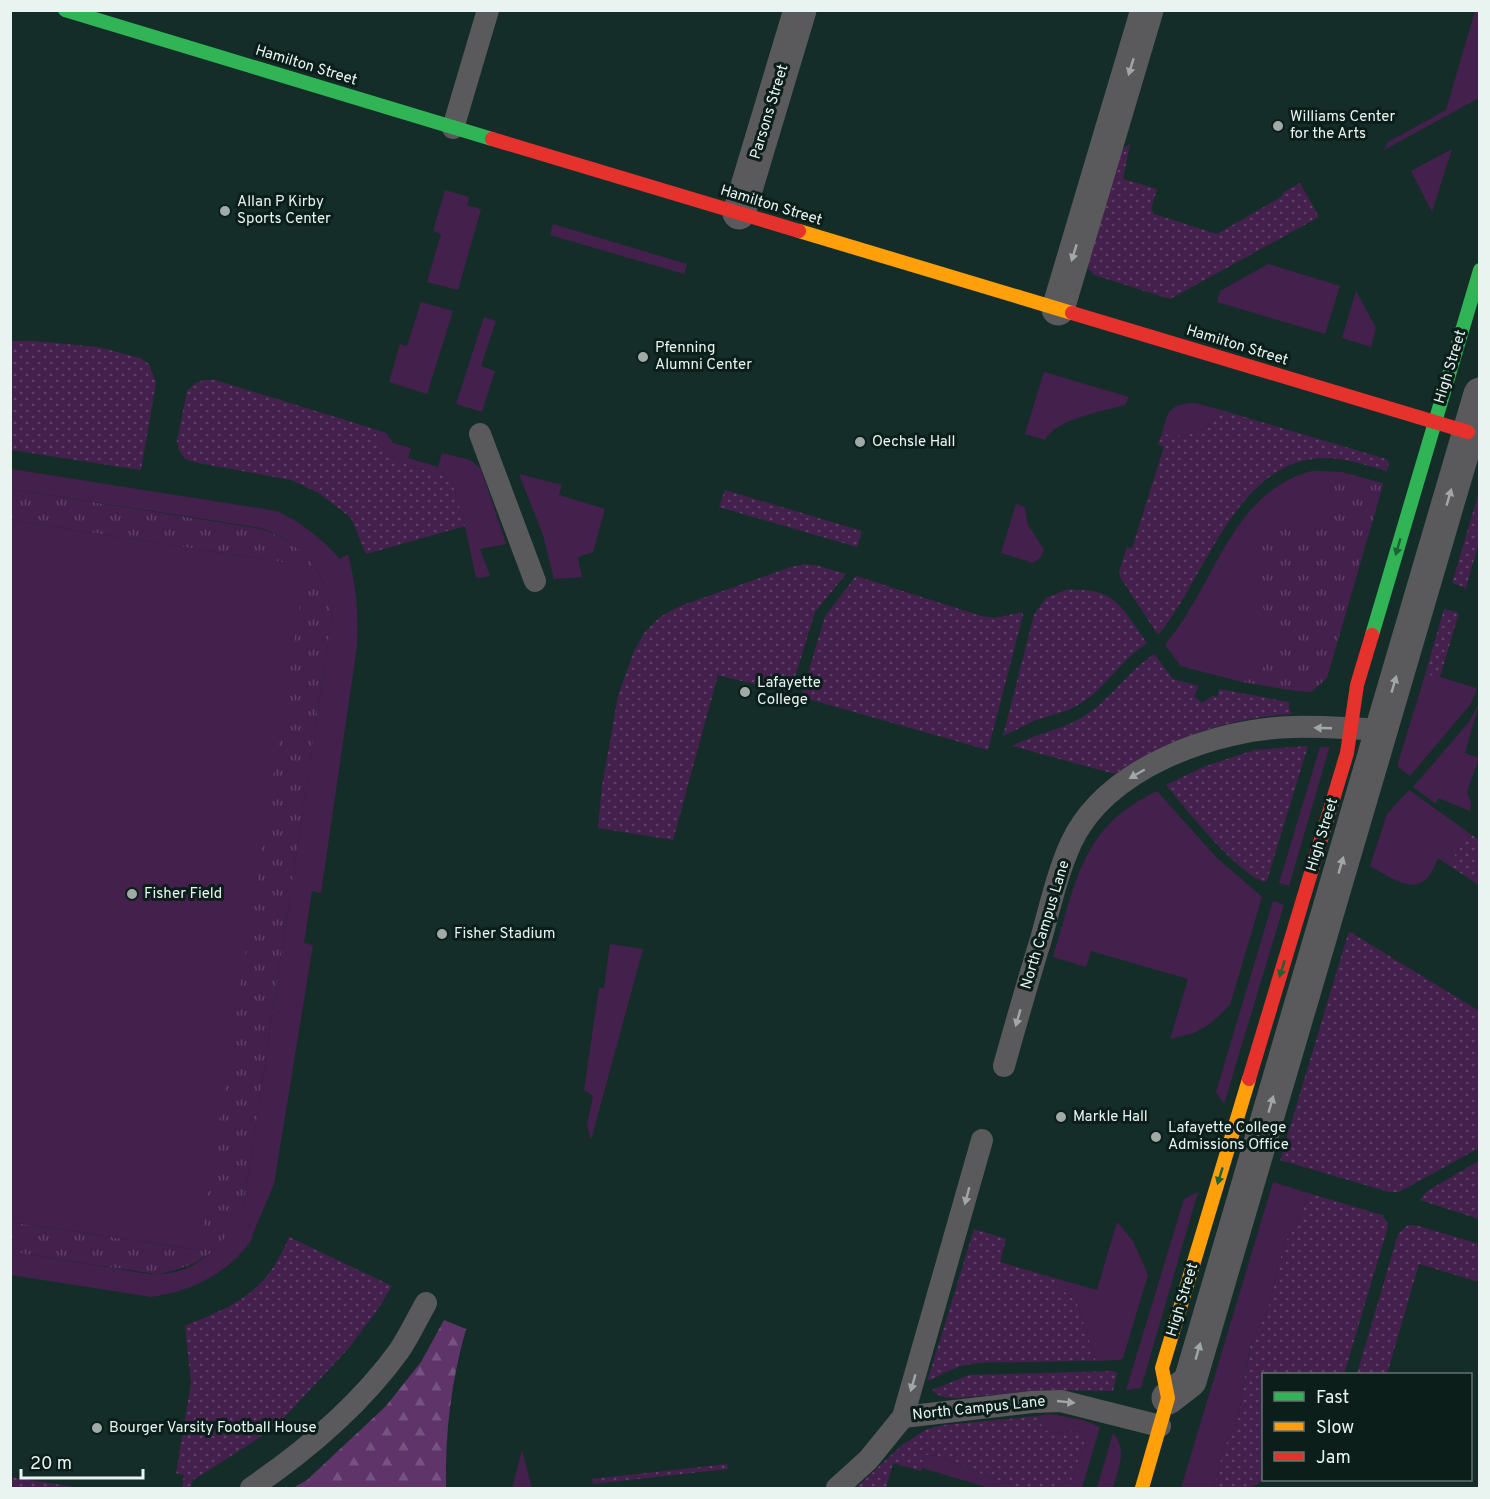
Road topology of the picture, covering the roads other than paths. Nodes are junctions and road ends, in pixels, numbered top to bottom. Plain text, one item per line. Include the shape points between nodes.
1 (65, 10) edge
2 (488, 10) edge
3 (800, 10) edge
4 (1148, 10) edge
5 (130, 20) edge
6 (453, 128) junction
7 (739, 213) junction
8 (1479, 270) edge
9 (1058, 309) junction
10 (1479, 394) edge
11 (1434, 422) junction
12 (1468, 432) junction
13 (480, 434) dead end
14 (535, 581) dead end
15 (1366, 729) junction
16 (1004, 1066) dead end
17 (982, 1140) dead end
18 (426, 1303) dead end
19 (1164, 1412) junction
20 (903, 1417) junction
21 (251, 1488) edge
22 (837, 1488) edge
23 (1142, 1488) edge

1 - 5 street, Hamilton Street
2 - 6 lane
3 - 7 street, Parsons Street
4 -> 9 street
5 - 6 street, Hamilton Street
6 - 7 street, Hamilton Street
7 - 9 street, Hamilton Street
8 - 11 street, High Street
9 - 11 street, Hamilton Street
10 - 12 street, High Street
11 - 12 street, Hamilton Street
11 -> 15 street, High Street via 1358,685
15 -> 12 street, High Street
13 - 14 lane
15 -> 16 lane, North Campus Lane via 1261,729 1208,741 1171,755 1124,781 1088,817 1072,841
15 - 19 street, High Street via 1190,1381
17 -> 20 lane, North Campus Lane
18 - 21 lane via 399,1350 364,1394 286,1464
20 -> 19 lane, North Campus Lane via 1061,1401
19 - 23 street
20 - 22 lane, North Campus Lane via 868,1460

